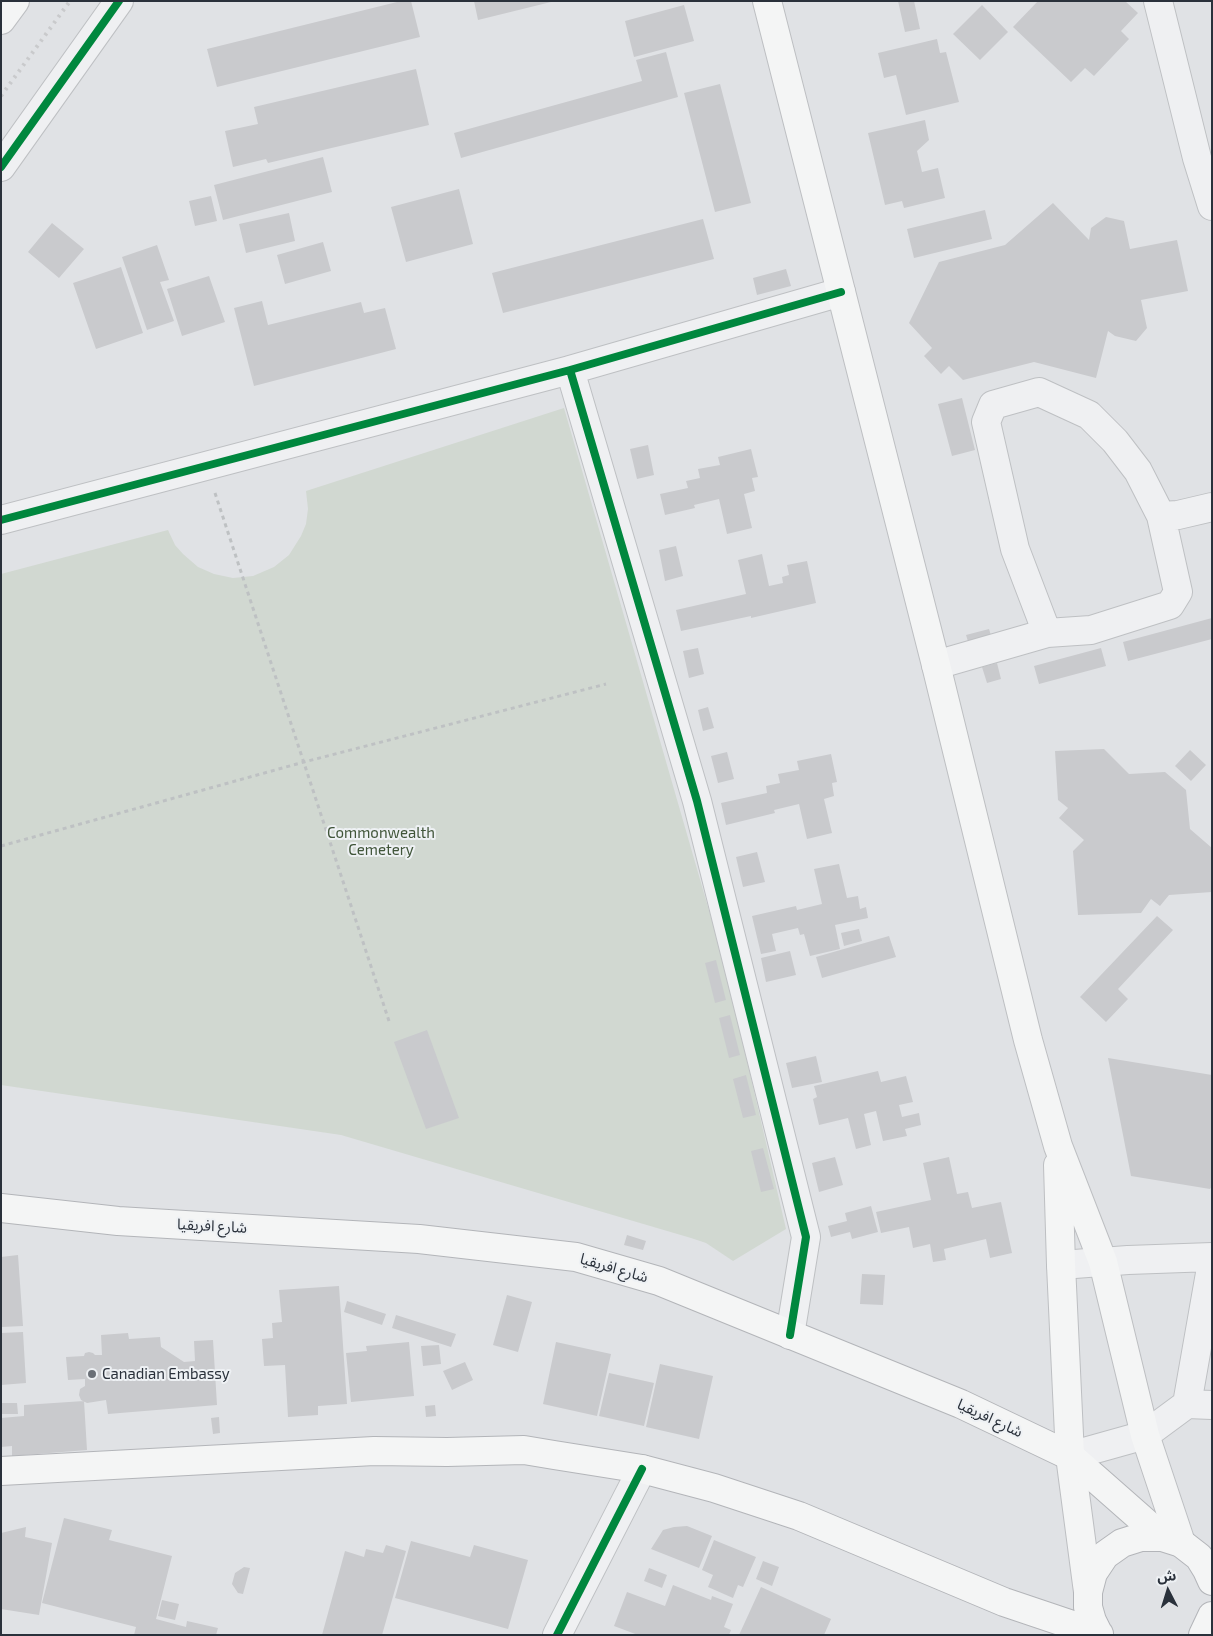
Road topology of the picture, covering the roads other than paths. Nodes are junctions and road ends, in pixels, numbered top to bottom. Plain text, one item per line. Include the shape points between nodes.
1 (15, 1) edge
2 (119, 1) edge
3 (767, 1) edge
4 (1158, 1) edge
5 (1, 20) edge
6 (1, 167) edge
7 (1212, 206) edge
8 (841, 292) junction
9 (570, 370) junction
10 (1212, 508) edge
11 (1161, 516) junction
12 (1, 520) edge
13 (1047, 632) junction
14 (936, 665) junction
15 (1058, 1146) junction
16 (1, 1208) edge
17 (1212, 1257) edge
18 (1103, 1262) junction
19 (1212, 1262) edge
20 (1061, 1265) junction
21 (790, 1335) junction
22 (1199, 1405) edge
23 (1145, 1435) junction
24 (1070, 1456) junction
25 (642, 1469) junction
26 (1, 1472) edge
27 (1188, 1549) edge
28 (1212, 1581) edge
29 (1088, 1592) junction
30 (1212, 1616) edge
31 (557, 1635) edge
32 (1099, 1635) edge
33 (1203, 1635) edge

1 - 5 main road
2 - 6 street
3 - 8 main road
4 - 7 street via 1196,158
8 - 9 street
8 - 14 main road
9 - 12 street
9 - 21 street via 697,801 806,1237
10 - 11 street
11 - 13 street via 1178,592 1170,605 1091,630
11 - 13 street via 1138,471 1089,415 1038,392 993,406 986,422 1015,549
13 - 14 street
14 - 15 main road via 1028,1040
15 - 18 main road
15 - 20 main road
16 - 21 main road, شارع افريقيا via 118,1221 419,1239 576,1257 659,1282
17 - 18 street
18 - 20 street
18 - 23 main road
19 - 22 street
20 - 24 main road
21 - 24 main road, شارع افريقيا via 961,1404
22 - 23 street
23 - 24 street
23 - 27 main road
24 - 27 main road, شارع افريقيا
24 - 29 main road
25 - 26 main road via 524,1450 374,1451
25 - 31 street
25 - 32 main road via 799,1516 1004,1602
27 - 28 main road via 1207,1570
27 - 29 main road via 1141,1537 1122,1543 1105,1556 1094,1573
29 - 32 main road via 1088,1607
30 - 33 main road

